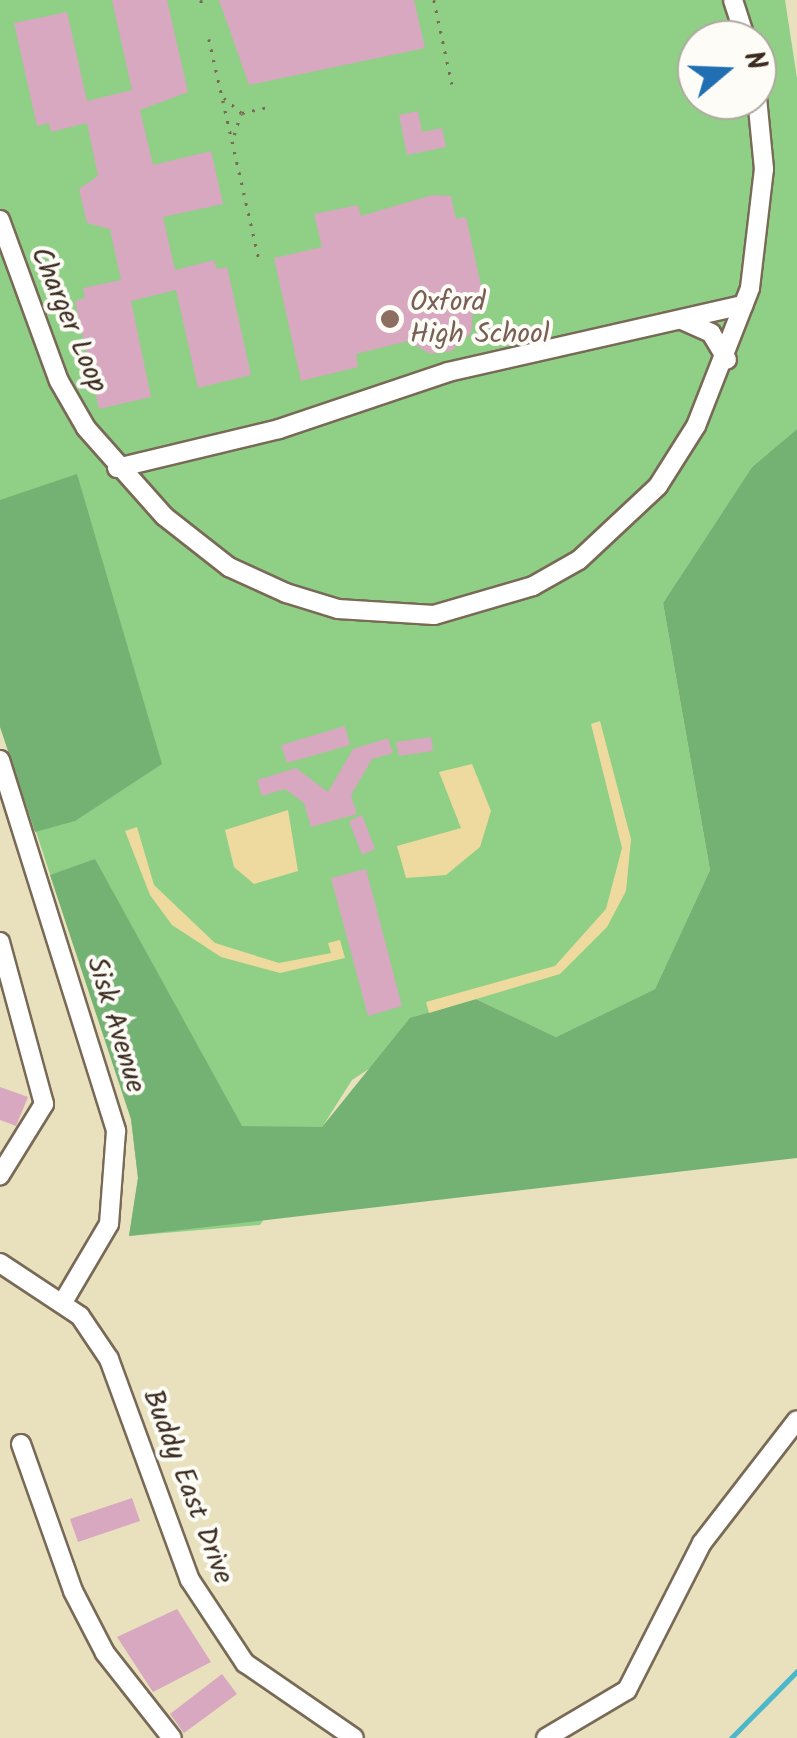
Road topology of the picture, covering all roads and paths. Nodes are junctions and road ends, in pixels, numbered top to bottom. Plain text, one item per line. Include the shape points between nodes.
1 (434, 0) edge
2 (209, 38) dead end
3 (452, 84) dead end
4 (223, 97) junction
5 (267, 107) dead end
6 (242, 113) junction
7 (759, 120) edge
8 (233, 140) junction
9 (1, 230) edge
10 (260, 259) dead end
11 (8, 275) edge
12 (744, 305) junction
13 (678, 319) junction
14 (727, 360) junction
15 (118, 468) junction
16 (2, 771) edge
17 (0, 942) edge
18 (0, 1175) edge
19 (0, 1262) edge
20 (63, 1302) junction
21 (797, 1420) edge
22 (21, 1444) dead end
23 (172, 1738) edge
24 (354, 1738) edge
25 (546, 1738) edge

1 - 3 path
2 - 4 path
4 - 6 path
4 - 8 path
5 - 6 path
6 - 8 path
7 - 12 street, Charger Loop via 764,169
8 - 10 path
9 - 11 street, Charger Loop
11 - 15 street, Charger Loop via 59,381
12 - 13 street
12 - 14 street, Charger Loop
13 - 14 street via 711,333
13 - 15 street via 407,383 280,429
14 - 15 street, Charger Loop via 658,486 616,533 533,586 434,615 338,608 229,567
16 - 20 street, Sisk Avenue via 116,1131 110,1224
17 - 18 street via 44,1104
19 - 20 street, Buddy East Drive
20 - 24 street, Buddy East Drive via 108,1359 203,1605 245,1663
21 - 25 street via 702,1543 627,1690
22 - 23 street via 81,1607

